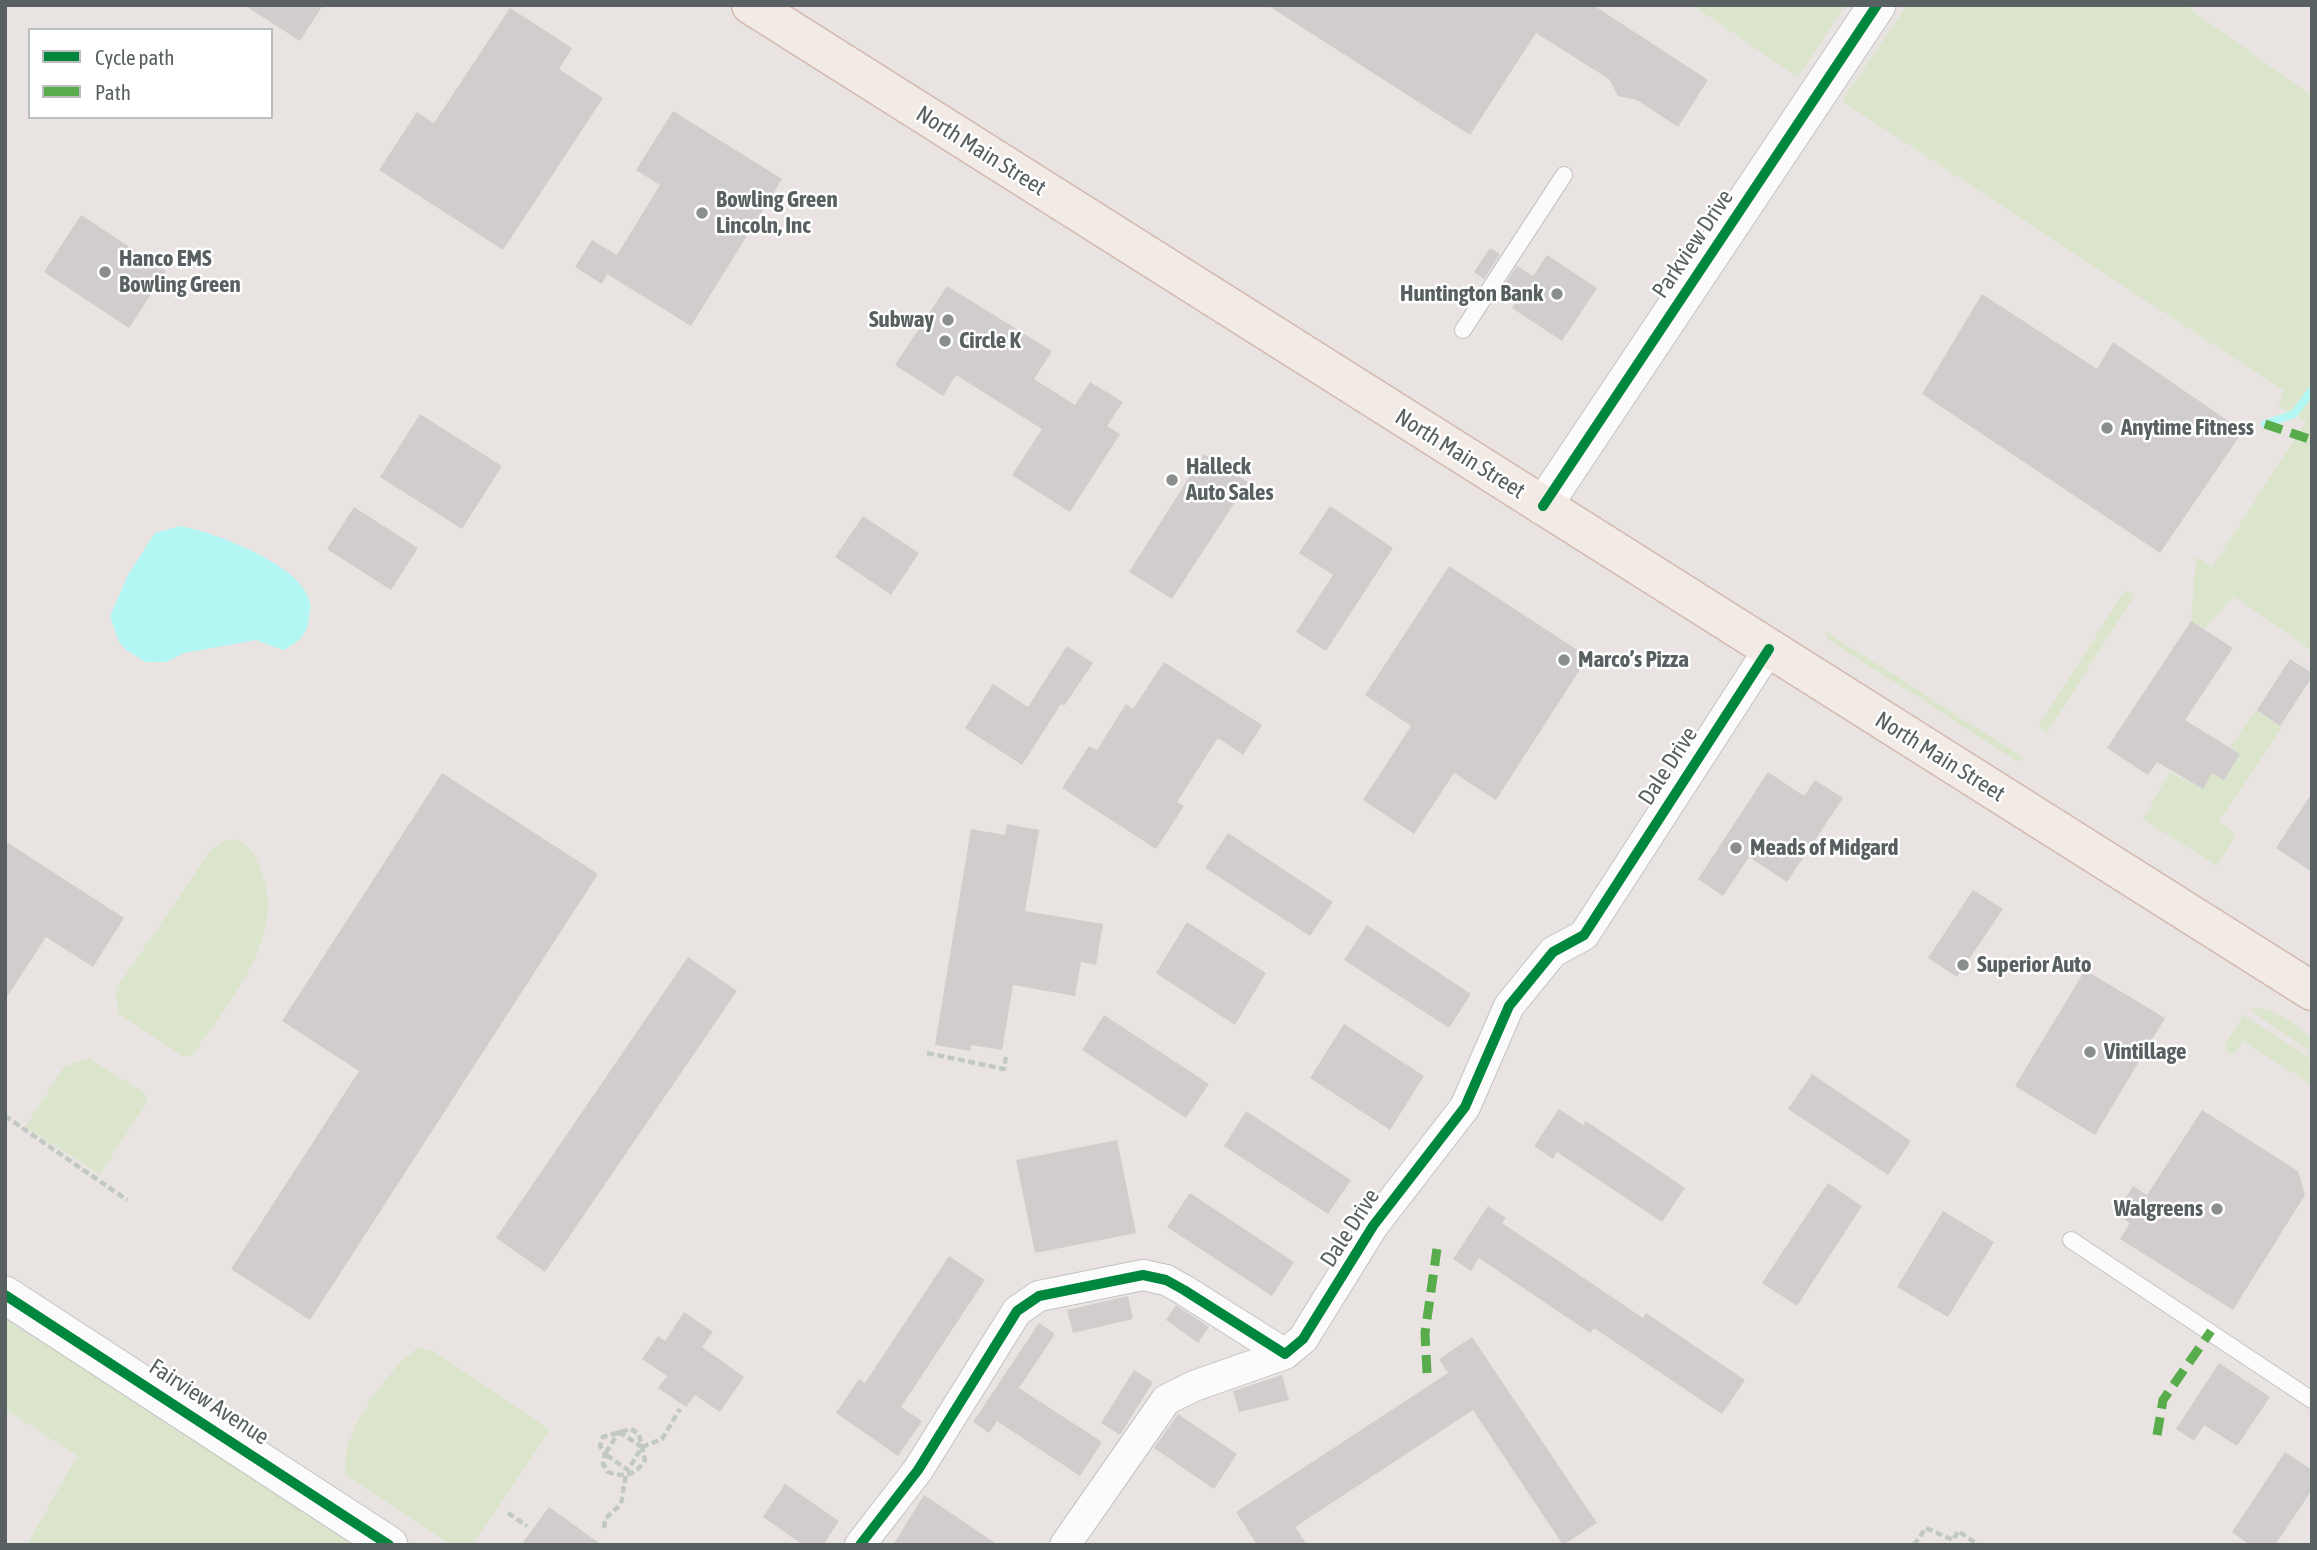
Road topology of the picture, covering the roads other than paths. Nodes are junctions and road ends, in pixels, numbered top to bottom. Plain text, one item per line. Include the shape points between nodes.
1 (751, 5) edge
2 (1877, 5) edge
3 (1564, 175) dead end
4 (1463, 330) dead end
5 (1543, 506) junction
6 (1769, 649) junction
7 (2312, 991) edge
8 (2071, 1240) dead end
9 (5, 1295) edge
10 (1285, 1353) junction
11 (2312, 1400) edge
12 (389, 1545) edge
13 (860, 1545) edge
14 (1065, 1545) edge

1 - 5 main road, North Main Street
2 - 5 street, Parkview Drive
3 - 4 lane
5 - 6 main road, North Main Street
6 - 7 main road, North Main Street
6 - 10 street, Dale Drive via 1584,934 1553,952 1509,1006 1465,1107 1373,1226 1303,1339
8 - 11 lane
9 - 12 street, Fairview Avenue
10 - 13 street via 1166,1280 1143,1275 1039,1296 1017,1311 918,1470
10 - 14 street, Dale Drive via 1166,1399

